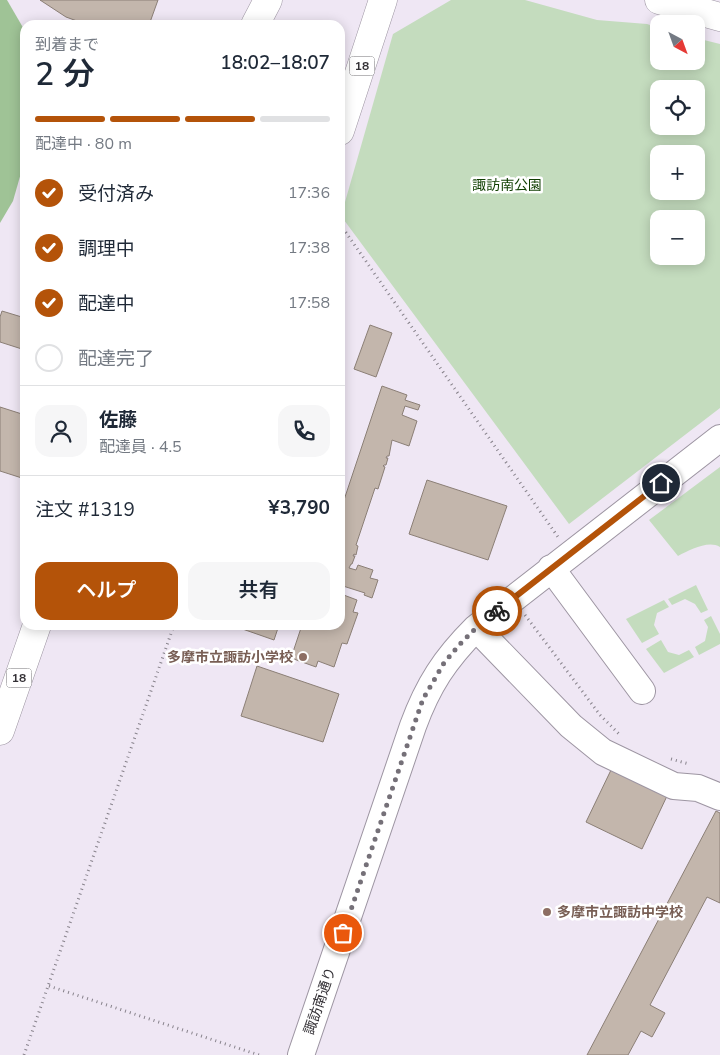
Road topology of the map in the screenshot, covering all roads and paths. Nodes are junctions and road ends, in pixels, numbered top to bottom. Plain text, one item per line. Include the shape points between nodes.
1 (268, 0) edge
2 (383, 0) edge
3 (658, 0) edge
4 (720, 17) edge
5 (258, 20) edge
6 (345, 116) edge
7 (345, 231) edge
8 (720, 438) edge
9 (559, 538) dead end
10 (551, 568) junction
11 (522, 611) dead end
12 (476, 628) junction
13 (35, 630) edge
14 (172, 630) edge
15 (642, 691) dead end
16 (0, 731) edge
17 (620, 735) dead end
18 (667, 758) dead end
19 (693, 765) dead end
20 (720, 797) edge
21 (49, 986) junction
22 (24, 1055) edge
23 (259, 1055) edge
24 (301, 1055) edge

1 - 5 main road
2 - 6 main road, 18
3 - 4 main road
7 - 9 path
8 - 10 street, 諏訪南通り
10 - 12 street, 諏訪南通り
10 - 15 street
11 - 17 path via 600,715
12 - 20 street via 571,726 602,752 674,786 698,788
12 - 24 street, 諏訪南通り via 444,663 423,699
13 - 16 main road, 18
14 - 21 path
18 - 19 path
21 - 22 path
21 - 23 path

